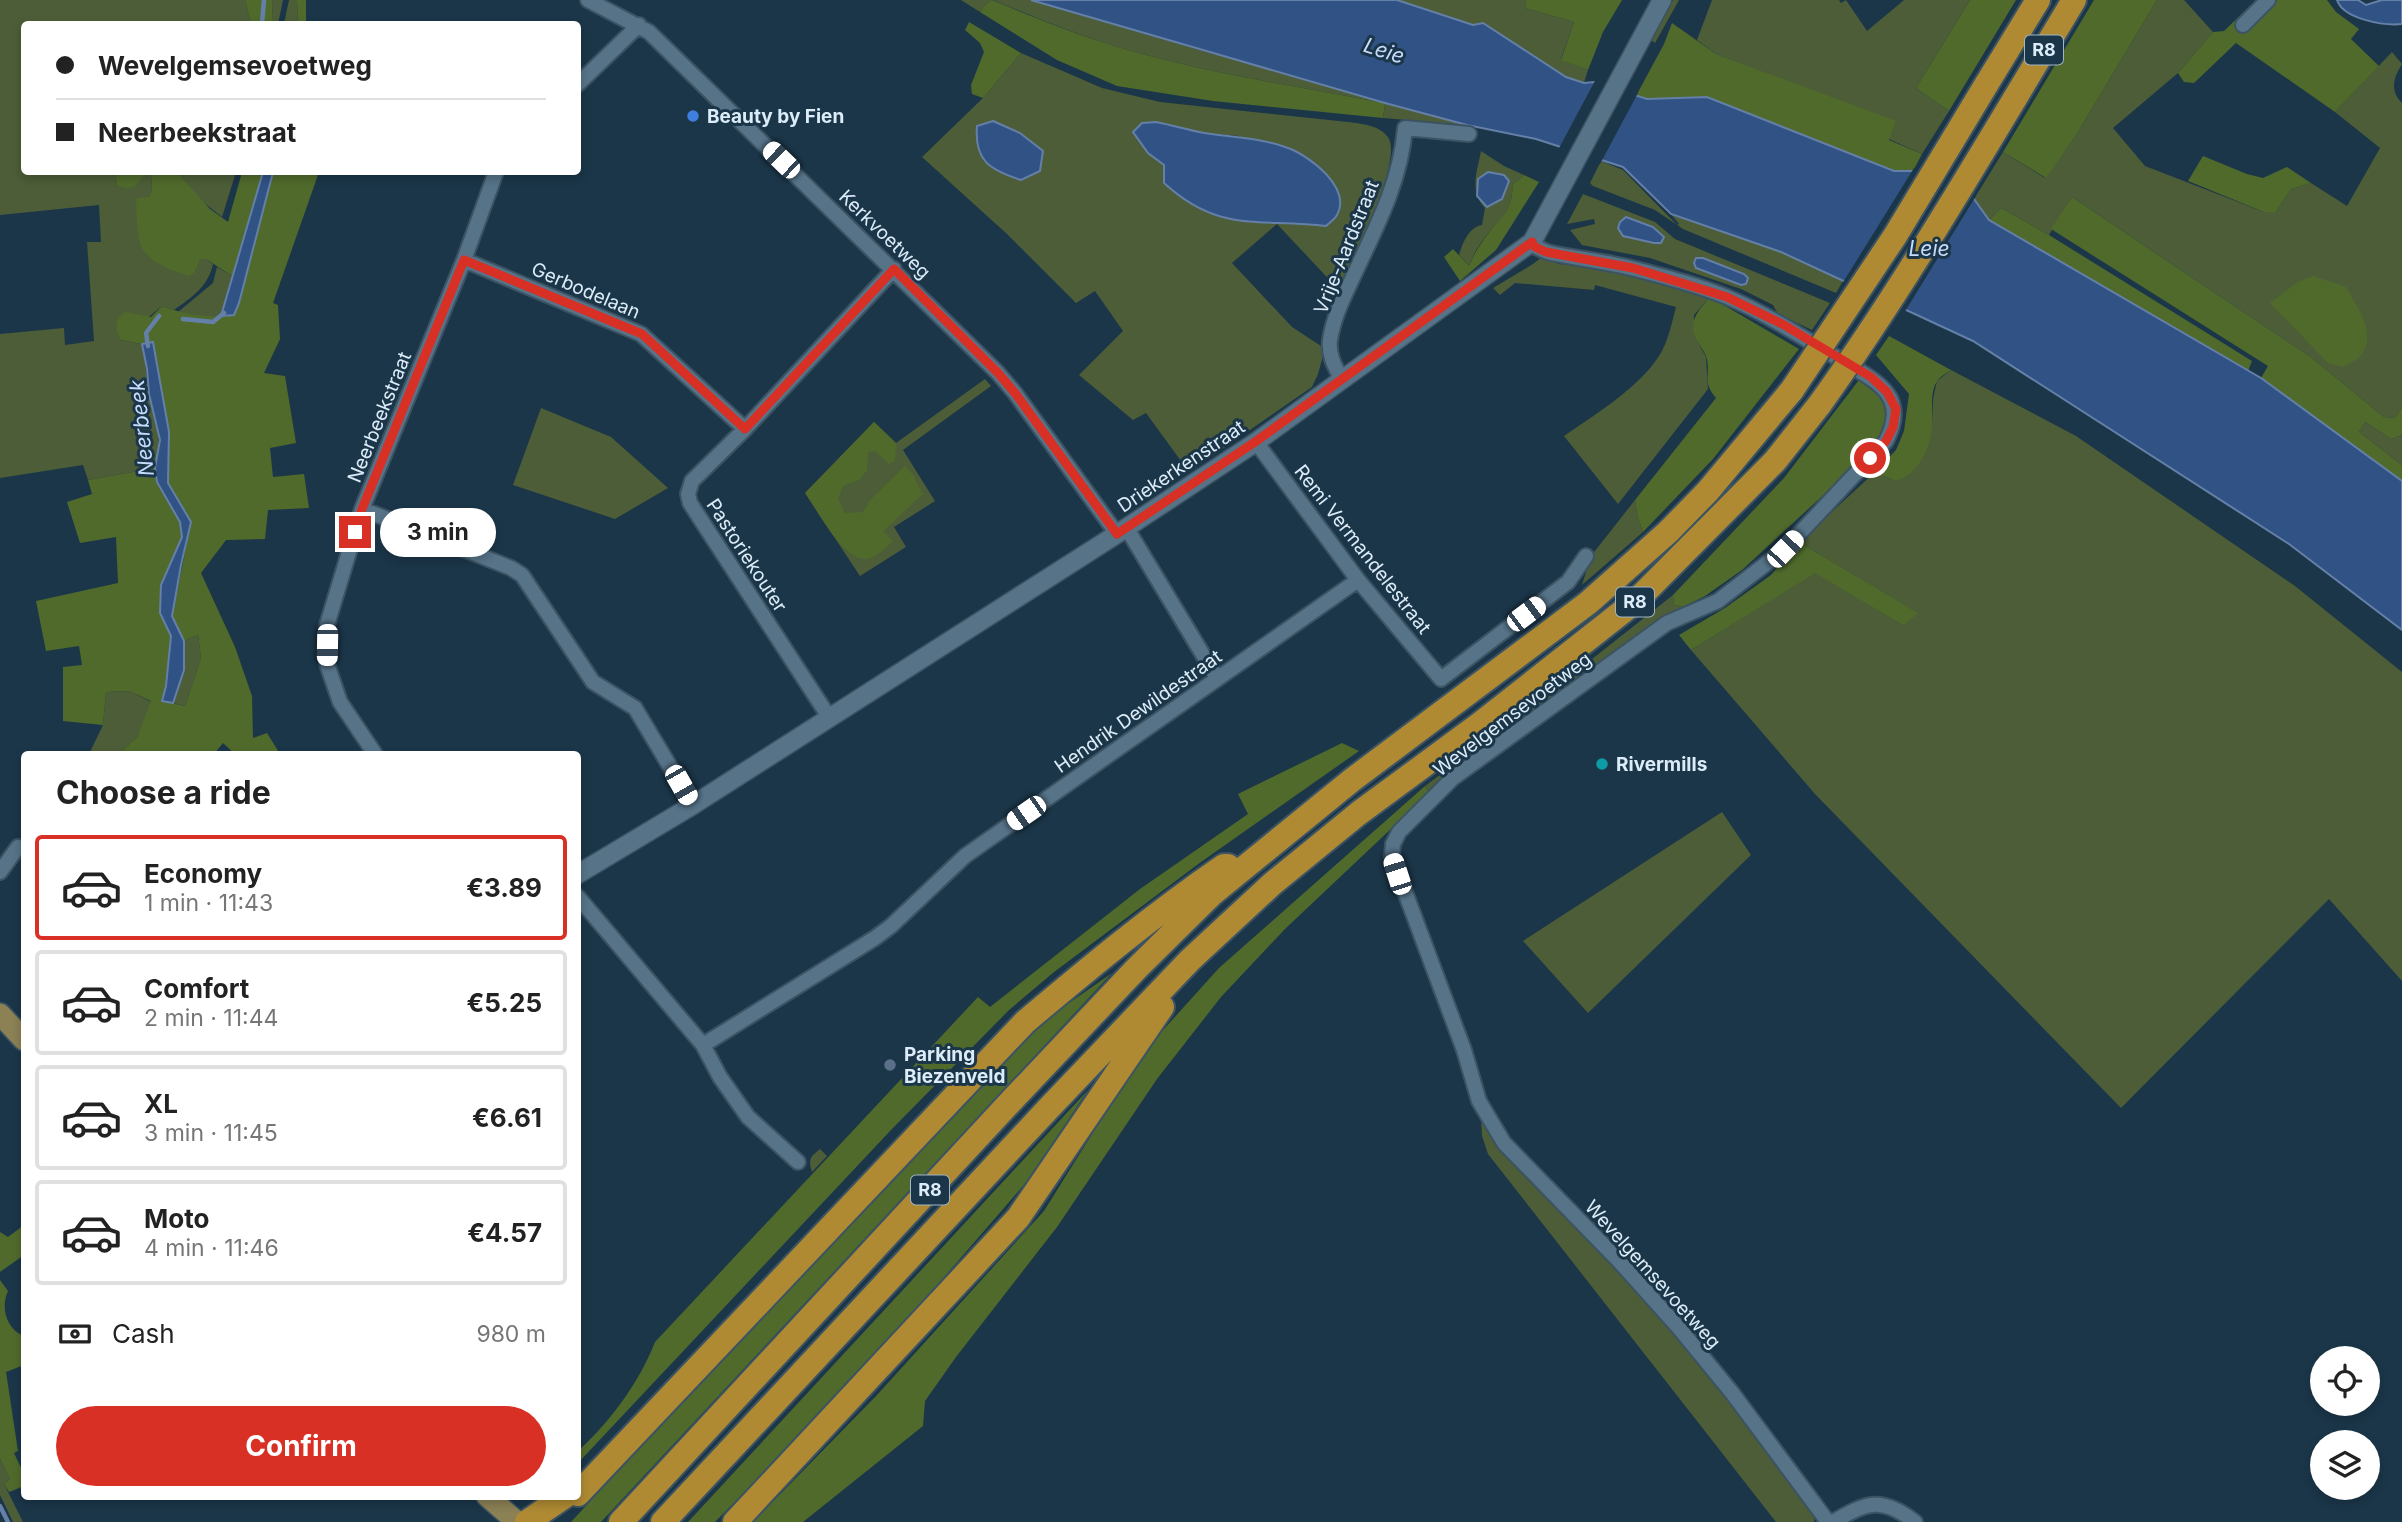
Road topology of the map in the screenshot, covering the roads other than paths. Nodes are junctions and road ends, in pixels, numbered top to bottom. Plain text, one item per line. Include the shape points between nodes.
1 (588, 0) edge
2 (1662, 0) edge
3 (2038, 0) edge
4 (2074, 0) edge
5 (2267, 0) edge
6 (639, 25) junction
7 (2243, 25) dead end
8 (581, 81) edge
9 (1469, 134) dead end
10 (495, 175) edge
11 (1532, 242) junction
12 (464, 260) junction
13 (894, 269) junction
14 (1342, 380) junction
15 (745, 429) junction
16 (1255, 442) junction
17 (362, 509) junction
18 (1122, 531) junction
19 (1586, 556) dead end
20 (1358, 580) junction
21 (1217, 678) junction
22 (829, 717) junction
23 (373, 751) edge
24 (692, 805) junction
25 (18, 847) dead end
26 (1247, 866) junction
27 (0, 872) edge
28 (581, 872) edge
29 (581, 901) edge
30 (1190, 960) junction
31 (0, 1014) edge
32 (21, 1037) edge
33 (703, 1045) junction
34 (798, 1162) dead end
35 (581, 1487) edge
36 (492, 1500) edge
37 (563, 1500) edge
38 (572, 1500) edge
39 (517, 1522) edge
40 (527, 1522) edge
41 (560, 1522) edge
42 (621, 1522) edge
43 (663, 1522) edge
44 (735, 1522) edge
45 (1830, 1522) edge
46 (1915, 1522) edge

1 - 6 street, Kerkvoetweg
2 - 11 street, Driekerkenstraat
3 - 26 highway, R8, bridge via 1895,236 1792,390 1708,491 1588,603 1352,780
4 - 30 highway, R8, bridge via 1876,325 1775,461 1636,601 1340,829
5 - 7 street
6 - 8 street
6 - 13 street, Kerkvoetweg
9 - 14 street, Vrije-Aardstraat via 1405,128 1385,209 1339,306 1330,341 1331,361
10 - 12 street, Neerbeekstraat
11 - 14 street, Driekerkenstraat
11 - 45 street, Wevelgemsevoetweg via 1546,252 1633,268 1727,297 1871,377 1896,409 1886,441 1785,549 1718,600 1667,623 1453,778 1399,832 1392,857 1479,1101 1504,1143 1679,1328
12 - 15 street, Gerbodelaan via 642,334
12 - 17 street, Neerbeekstraat
13 - 15 street, Pastoriekouter
13 - 18 street, Kerkvoetweg via 1007,383
14 - 16 street, Driekerkenstraat
15 - 22 street, Pastoriekouter via 692,481 690,503
16 - 18 street, Driekerkenstraat
16 - 20 street, Remi Vermandelestraat
17 - 23 street, Neerbeekstraat via 327,625 327,664 340,702
17 - 24 street via 522,575 593,682 635,708
18 - 21 street, Kerkvoetweg
18 - 22 street, Driekerkenstraat
19 - 20 street, Remi Vermandelestraat via 1568,582 1441,679
20 - 21 street, Hendrik Dewildestraat
21 - 33 street, Hendrik Dewildestraat via 965,856 875,938
22 - 24 street, Driekerkenstraat
24 - 28 street, Driekerkenstraat
25 - 27 street
26 - 35 highway via 1224,866 1189,890 1025,1023
26 - 42 highway, R8 via 1137,968
29 - 33 street
30 - 43 highway, R8
30 - 44 highway via 1018,1218
31 - 32 main road
33 - 34 street via 748,1117
36 - 39 main road
37 - 40 highway
38 - 41 highway
45 - 46 street via 1853,1510 1880,1504 1894,1507

